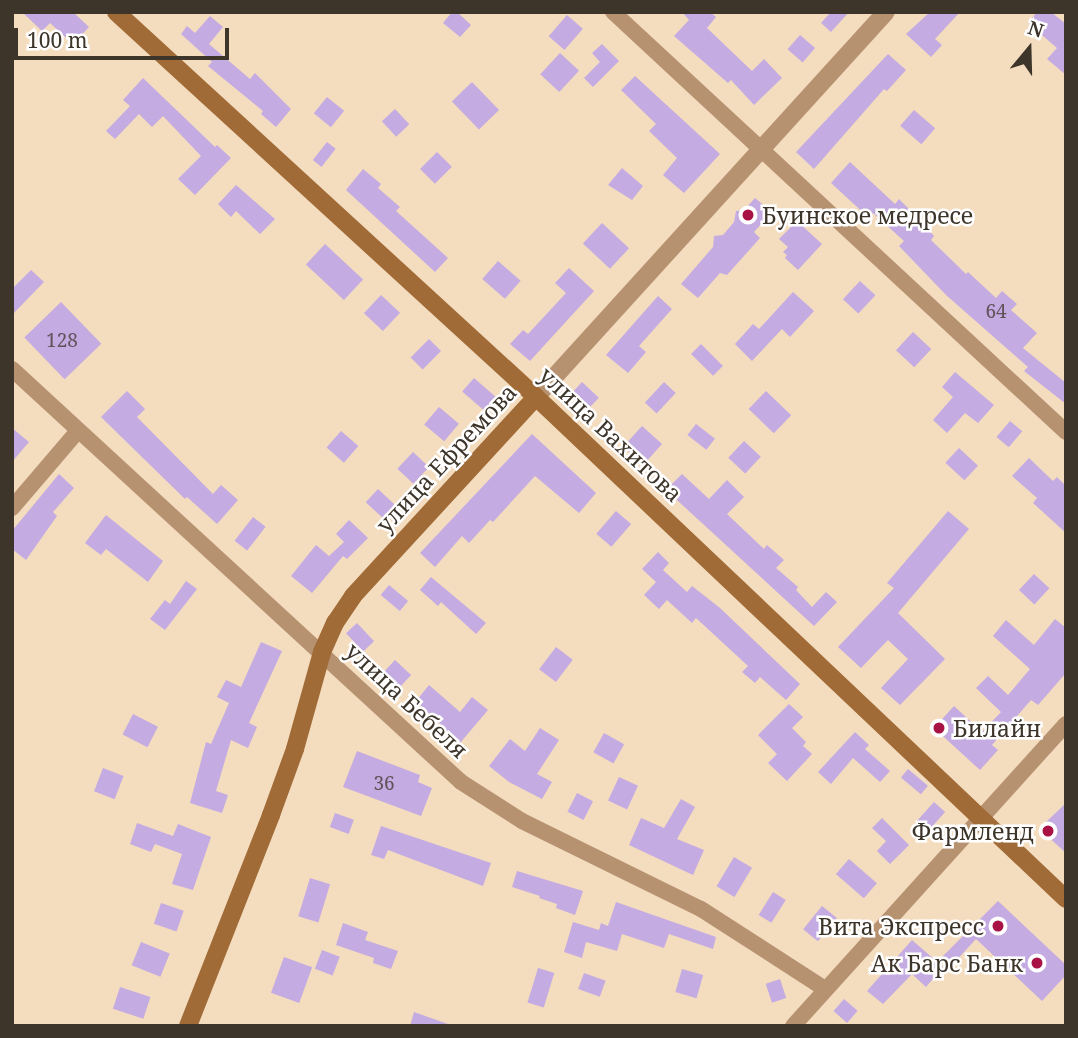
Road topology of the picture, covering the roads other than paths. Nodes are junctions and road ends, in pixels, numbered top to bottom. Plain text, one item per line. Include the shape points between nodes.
1 (116, 12) edge
2 (613, 12) edge
3 (886, 12) edge
4 (760, 150) junction
5 (12, 369) edge
6 (536, 397) junction
7 (77, 432) junction
8 (1066, 432) edge
9 (12, 508) edge
10 (322, 652) junction
11 (1066, 724) edge
12 (981, 817) junction
13 (1066, 899) edge
14 (825, 989) junction
15 (188, 1026) edge
16 (793, 1026) edge

1 - 6 main road, улица Вахитова
2 - 4 street
3 - 4 street, улица Ефремова
4 - 6 street, улица Ефремова
4 - 8 street
5 - 7 street, улица Бебеля
6 - 10 main road, улица Ефремова via 353,596
6 - 12 main road, улица Вахитова
7 - 9 street
7 - 10 street, улица Бебеля
10 - 14 street, улица Бебеля via 461,782 522,821 701,909
10 - 15 main road, улица Ефремова via 295,749
11 - 12 street
12 - 13 main road, улица Вахитова
12 - 14 street
14 - 16 street

